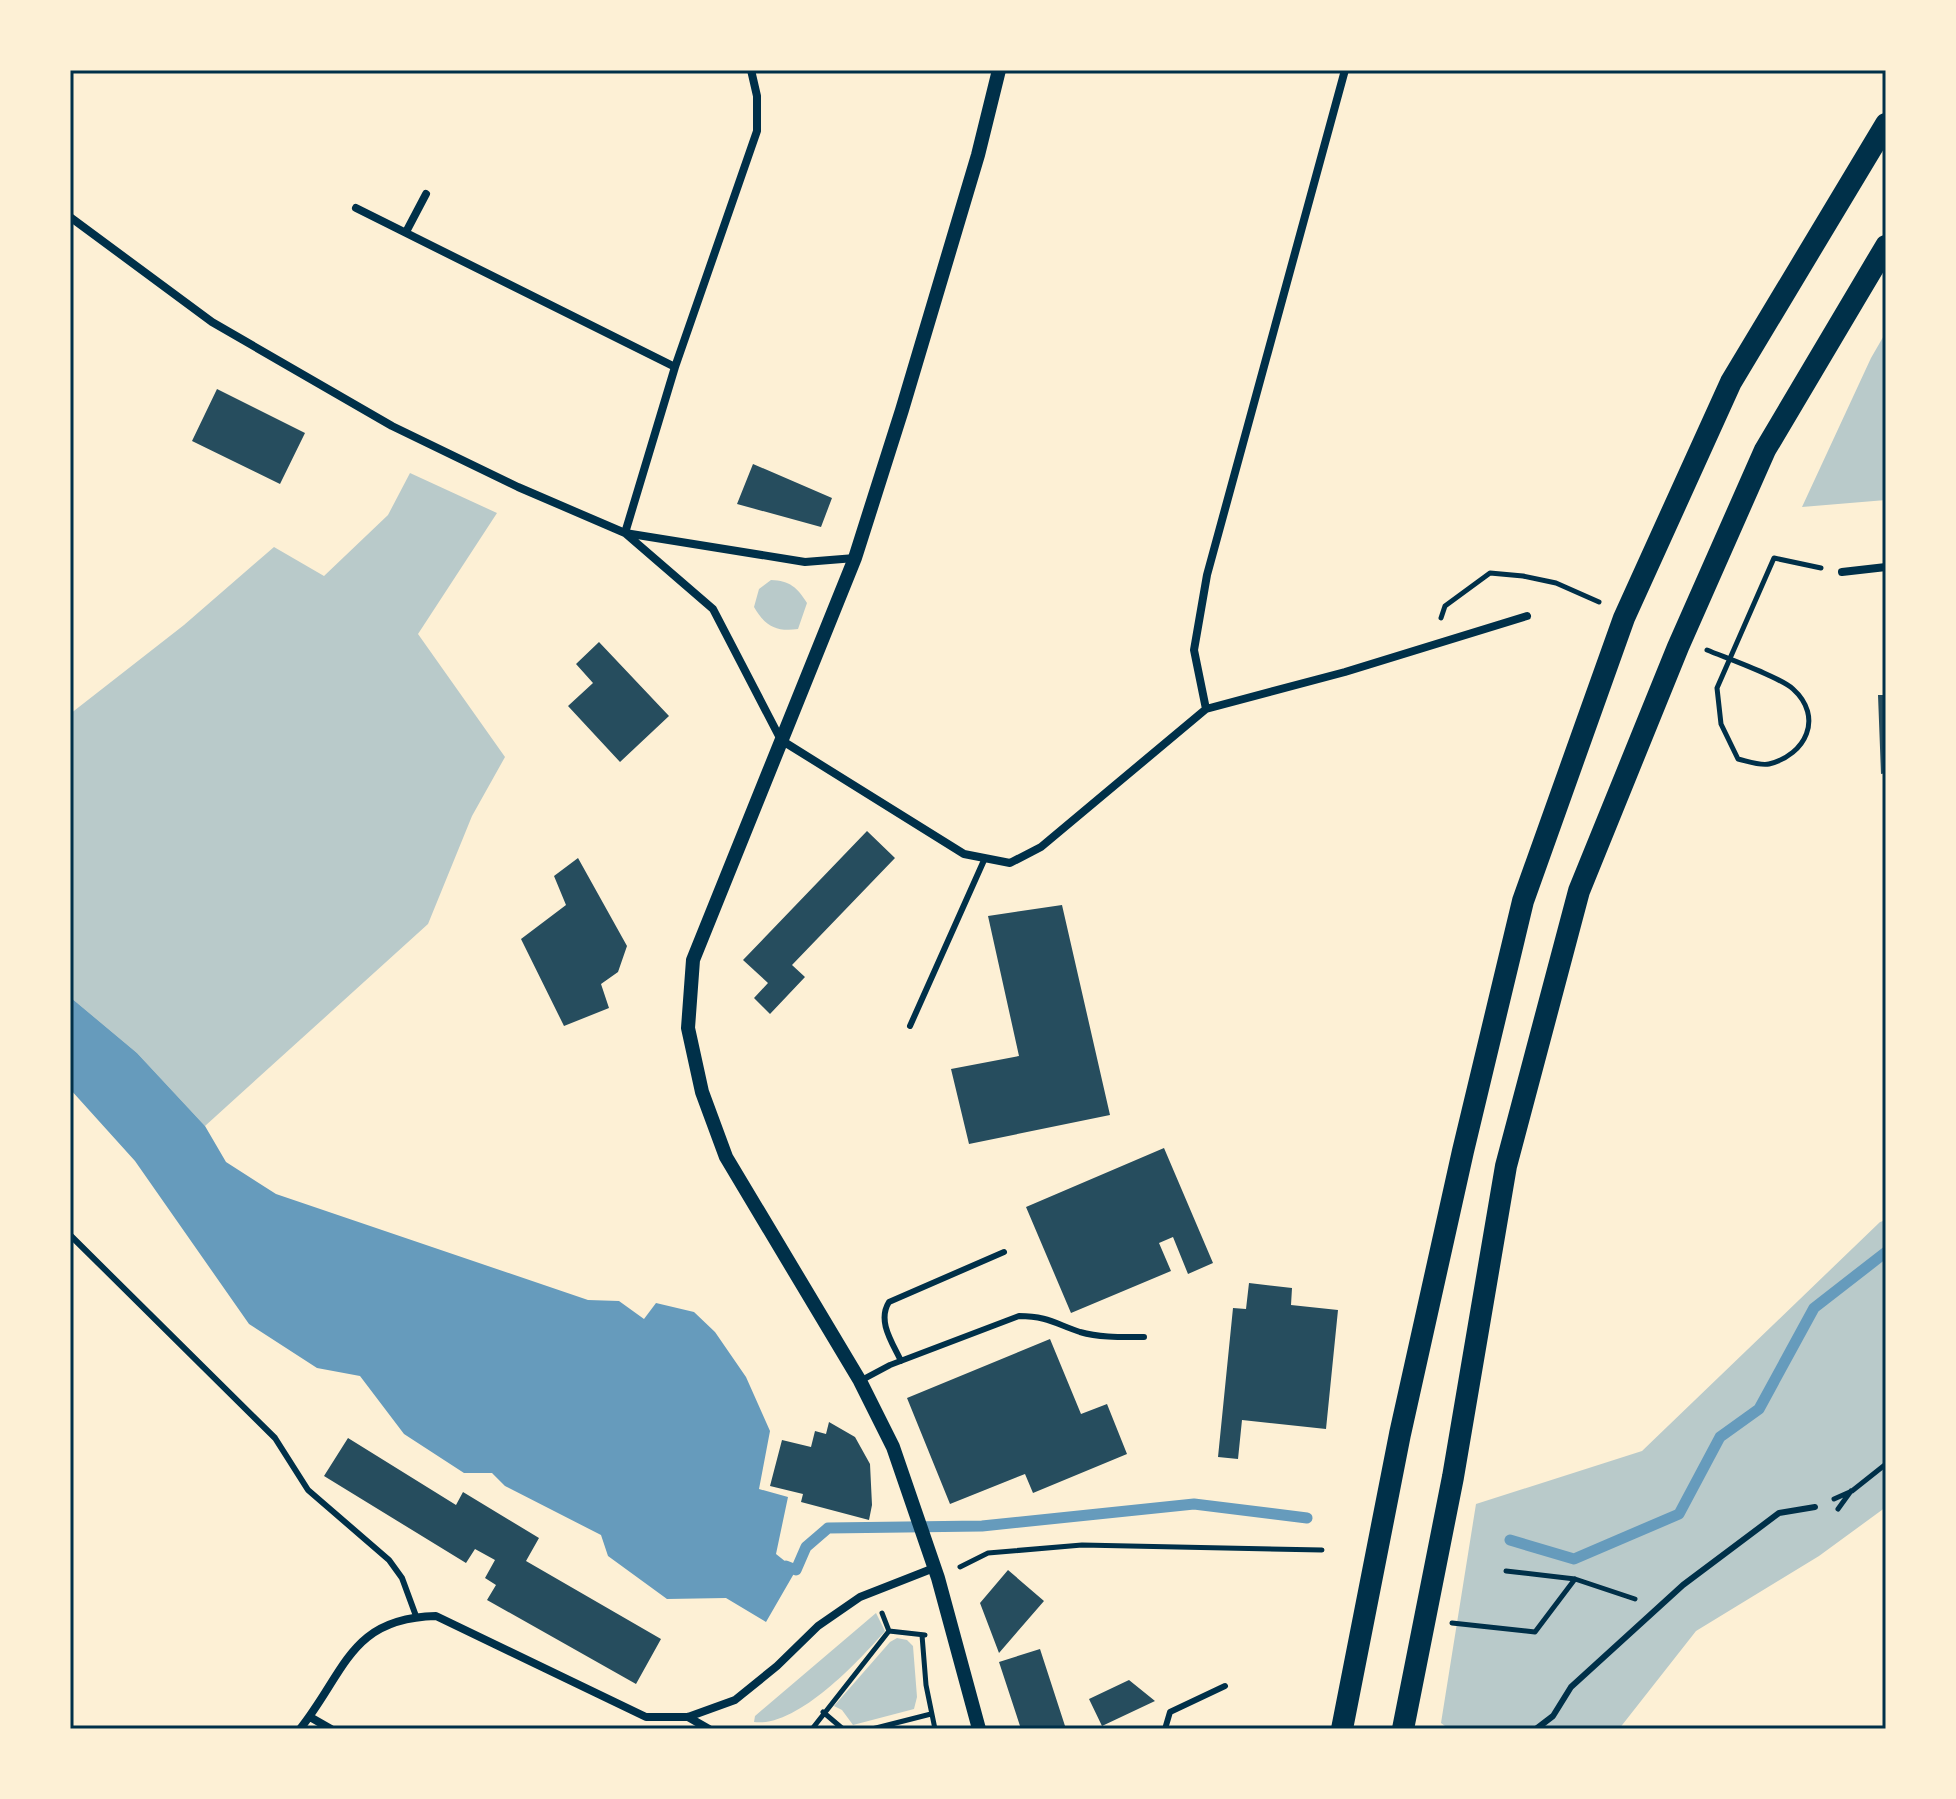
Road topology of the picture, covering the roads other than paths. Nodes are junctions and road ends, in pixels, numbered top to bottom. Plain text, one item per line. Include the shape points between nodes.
1 (751, 70) edge
2 (999, 70) edge
3 (1345, 70) edge
4 (1886, 124) edge
5 (426, 194) dead end
6 (356, 208) dead end
7 (70, 217) edge
8 (406, 232) junction
9 (1886, 246) edge
10 (675, 367) junction
11 (625, 533) junction
12 (855, 558) junction
13 (1886, 567) edge
14 (1842, 572) road end
15 (1527, 616) dead end
16 (1206, 709) junction
17 (781, 740) junction
18 (985, 858) junction
19 (910, 1026) dead end
20 (70, 1235) edge
21 (1004, 1252) dead end
22 (1144, 1337) dead end
23 (901, 1361) junction
24 (860, 1381) junction
25 (1815, 1507) road end
26 (934, 1567) junction
27 (416, 1616) junction
28 (1225, 1686) dead end
29 (310, 1717) junction
30 (688, 1717) junction
31 (300, 1729) edge
32 (331, 1729) edge
33 (709, 1729) edge
34 (979, 1729) edge
35 (1165, 1729) edge
36 (1342, 1729) edge
37 (1403, 1729) edge
38 (1536, 1729) edge

1 - 10 street via 757,131
2 - 12 street
3 - 16 street via 1207,575 1194,650
4 - 36 highway via 1731,382 1624,618 1523,901 1403,1419
5 - 8 street
6 - 8 street
7 - 11 street via 212,322 392,426
8 - 10 street
9 - 37 highway via 1765,450 1579,891 1506,1166
10 - 11 street
11 - 12 street via 805,562
11 - 17 street via 713,609
12 - 17 street
13 - 14 street
15 - 16 street
16 - 18 street via 1041,847 1010,863
17 - 18 street via 964,854
17 - 24 street via 693,960 688,1028 702,1092 726,1157
18 - 19 lane
20 - 27 lane via 275,1438 308,1490 389,1560
21 - 23 lane via 889,1302 883,1312 885,1326
22 - 23 lane via 1104,1337 1040,1316 1019,1316
23 - 24 lane
24 - 26 street via 893,1447
25 - 38 lane via 1779,1513 1683,1585 1571,1687 1553,1716
26 - 30 street via 860,1597 818,1626 735,1700
26 - 34 street
27 - 29 street via 383,1626 359,1642
27 - 30 street via 436,1616 646,1717
28 - 35 lane via 1170,1712
29 - 31 street
29 - 32 street
30 - 33 street

